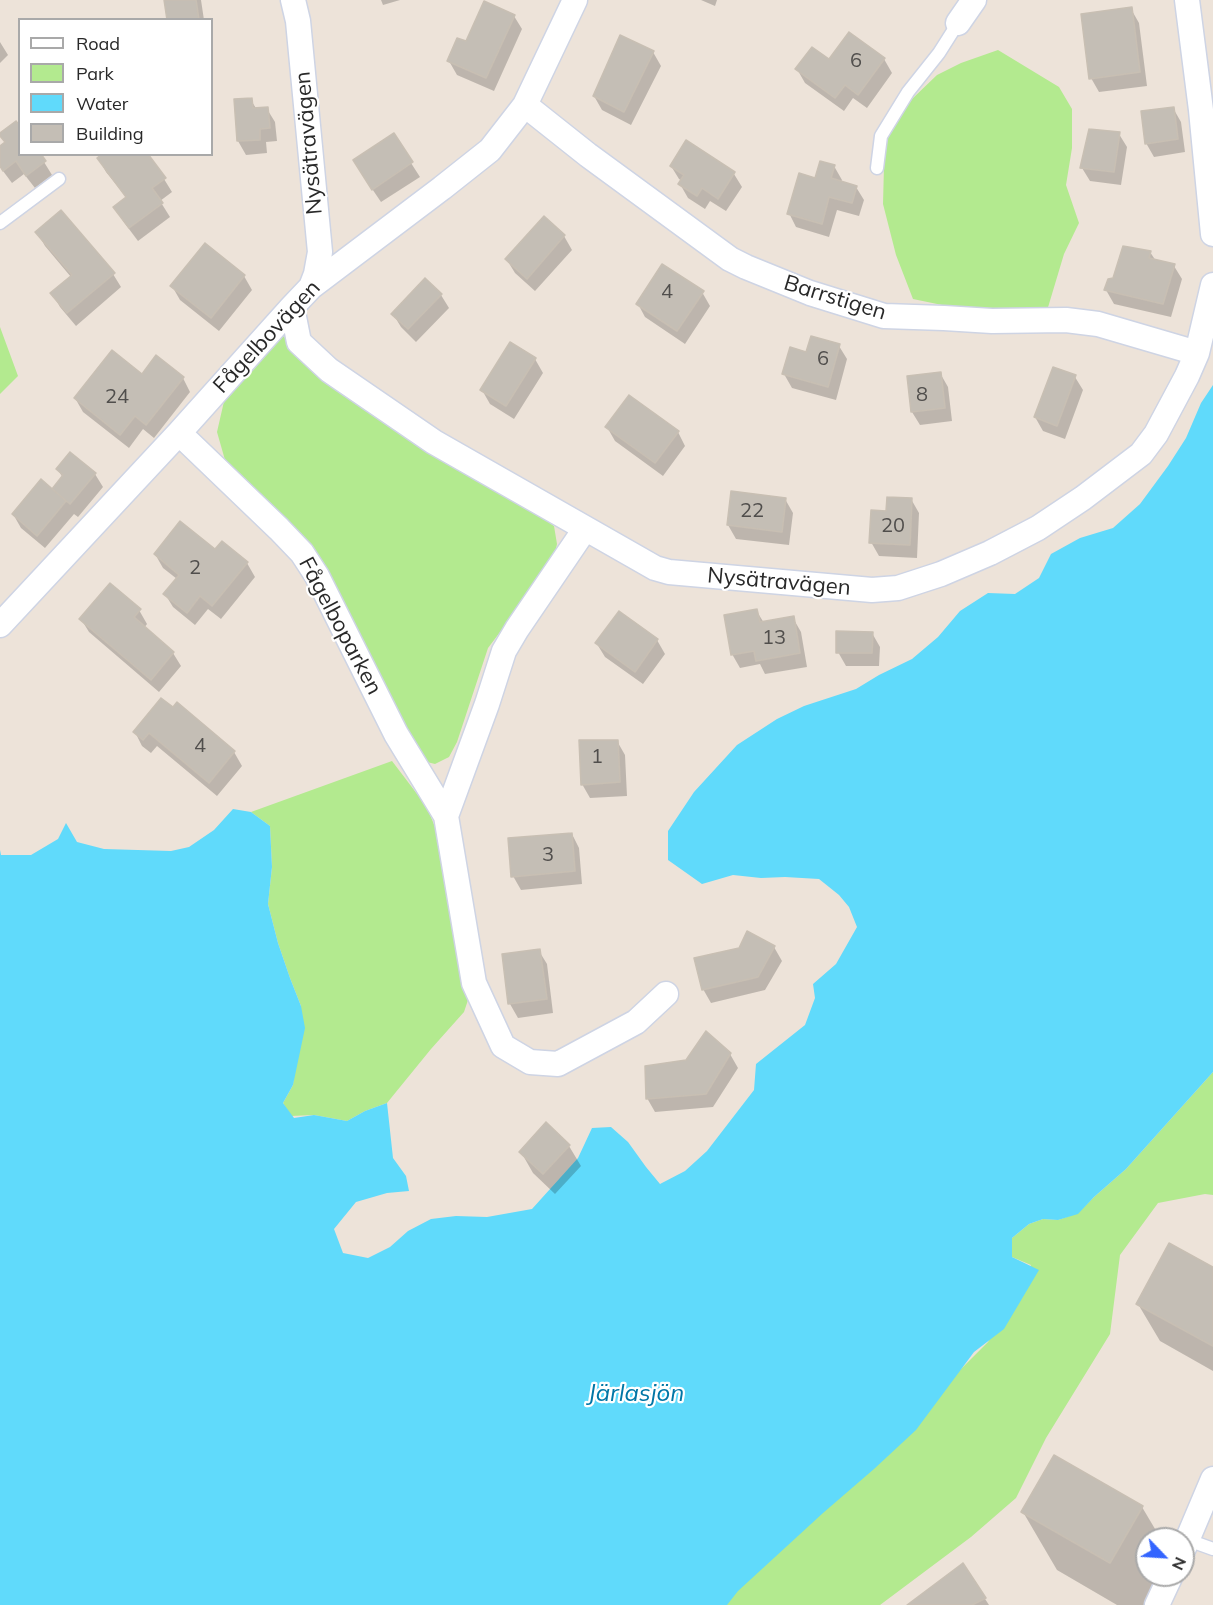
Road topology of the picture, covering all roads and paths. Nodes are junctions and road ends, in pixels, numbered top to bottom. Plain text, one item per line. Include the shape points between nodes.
1 (293, 0) edge
2 (575, 0) edge
3 (974, 0) edge
4 (1187, 0) edge
5 (958, 23) joint
6 (525, 105) junction
7 (877, 168) dead end
8 (59, 179) dead end
9 (0, 223) edge
10 (1213, 234) edge
11 (1213, 285) edge
12 (311, 286) junction
13 (291, 307) junction
14 (1197, 353) junction
15 (179, 433) junction
16 (585, 529) junction
17 (0, 625) edge
18 (446, 816) junction
19 (666, 994) dead end
20 (1213, 1479) edge
21 (1193, 1527) edge
22 (1195, 1546) edge
23 (1213, 1549) edge
24 (1165, 1587) edge
25 (1157, 1605) edge

1 - 12 street, Nysätravägen via 320,252
2 - 6 street, Fågelbovägen
3 - 5 street
4 - 10 street
5 - 7 lane via 881,136
6 - 12 street, Fågelbovägen via 490,150
6 - 14 street, Barrstigen via 730,259 810,293 884,316 1098,324
8 - 9 lane
11 - 14 street, Nysätravägen
12 - 13 street, Fågelbovägen
13 - 15 street, Fågelbovägen
13 - 16 street, Nysätravägen via 299,342 329,370 434,442
14 - 16 street, Nysätravägen via 1156,434 1126,466 1038,528 951,570 898,588 872,590 669,572
15 - 17 street, Fågelbovägen
15 - 18 street, Fågelboparken via 302,553 396,734
16 - 18 street, Fågelboparken via 504,651
18 - 19 street, Fågelboparken via 474,983 503,1046 530,1062 558,1065 636,1022
20 - 21 street
22 - 23 lane
24 - 25 street

